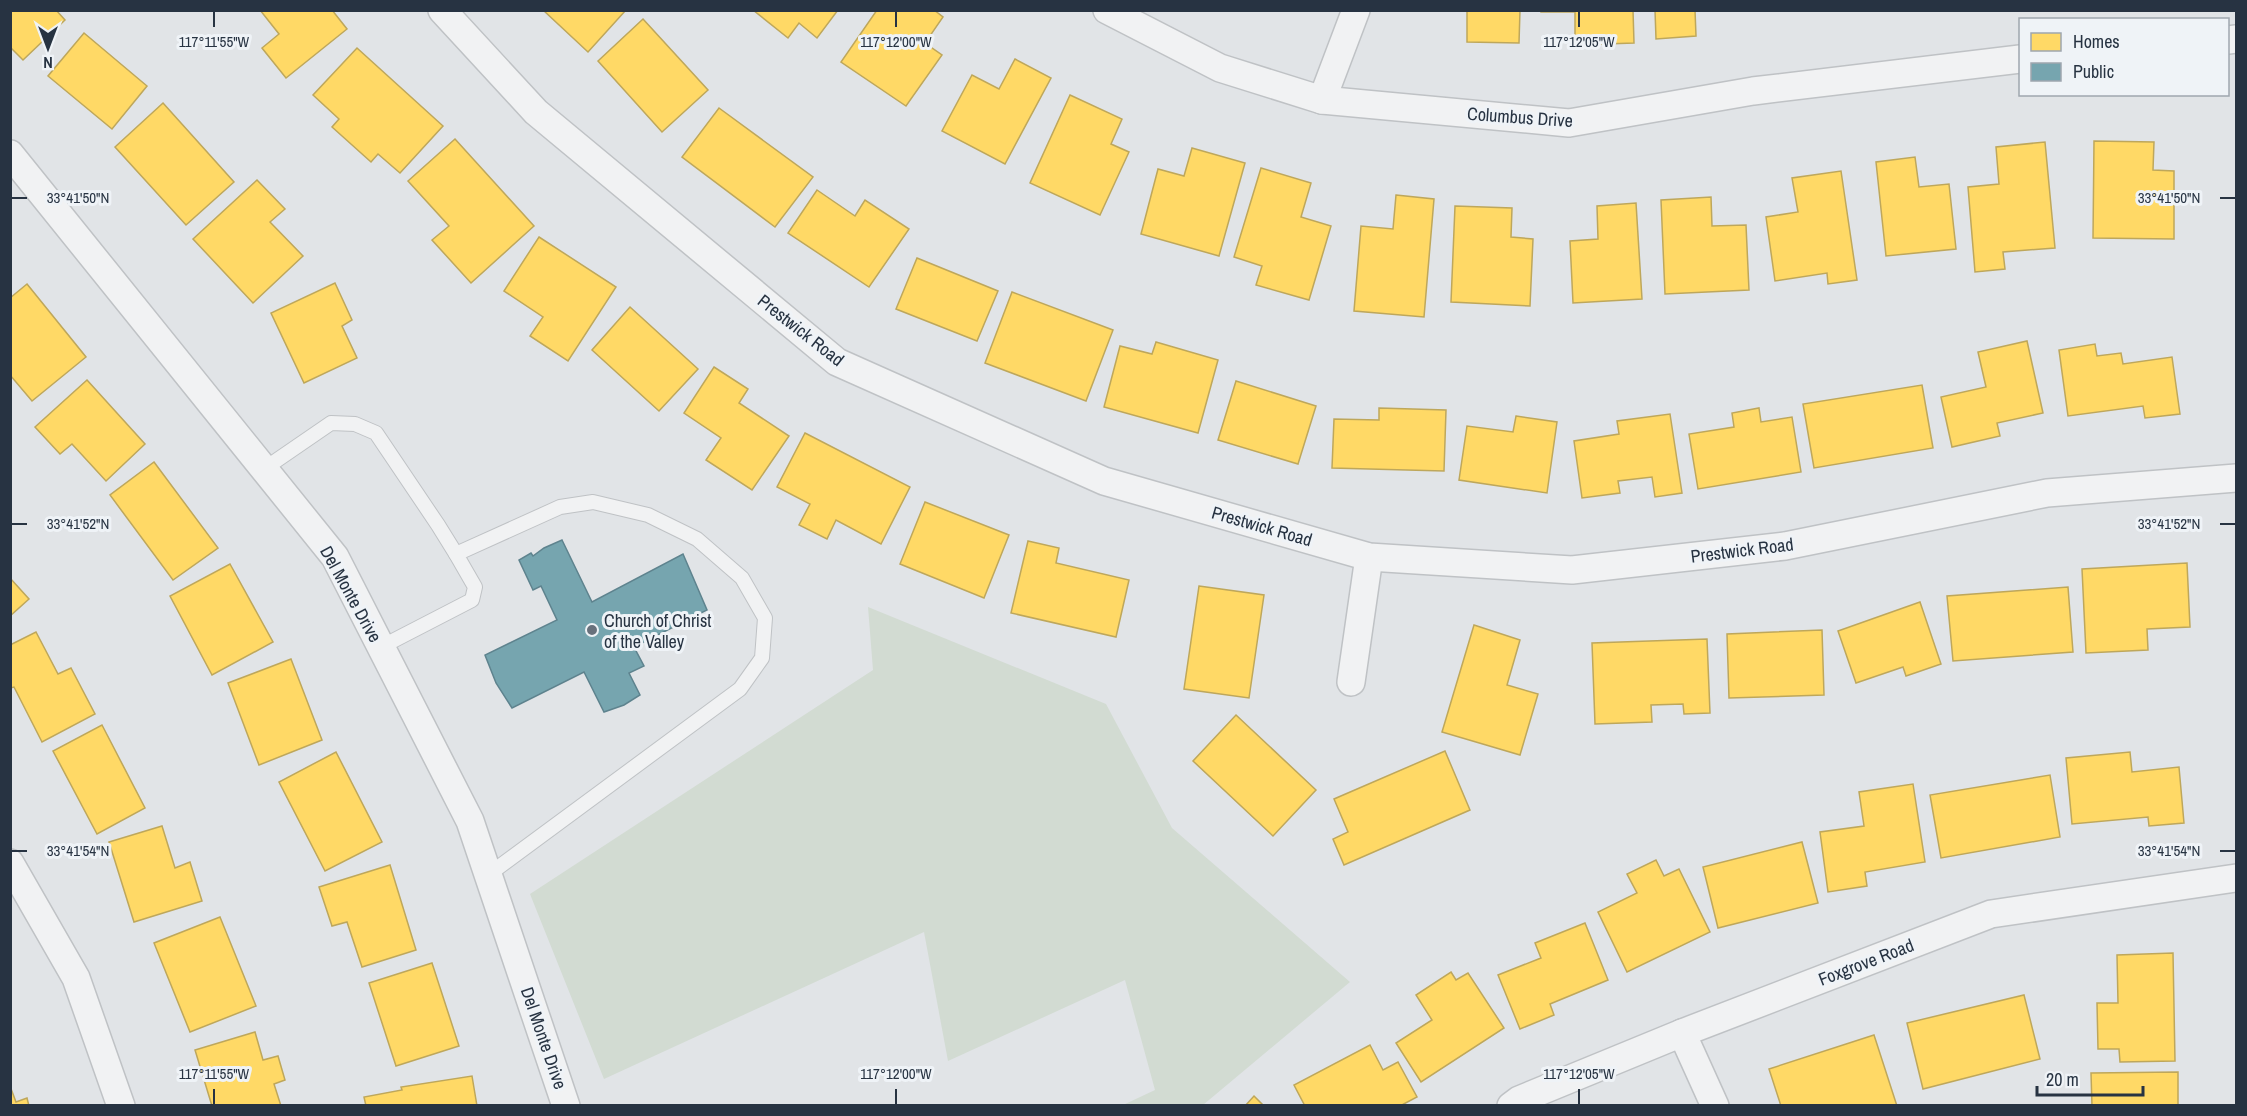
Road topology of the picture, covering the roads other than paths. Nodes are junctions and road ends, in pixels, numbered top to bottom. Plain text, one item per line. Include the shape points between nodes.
1 (442, 10) edge
2 (1107, 10) edge
3 (1356, 10) edge
4 (2019, 59) edge
5 (1322, 100) junction
6 (10, 154) edge
7 (264, 469) junction
8 (2236, 478) edge
9 (456, 554) junction
10 (1369, 557) junction
11 (381, 647) junction
12 (1351, 682) dead end
13 (10, 863) edge
14 (488, 875) junction
15 (2236, 878) edge
16 (1682, 1033) junction
17 (121, 1106) edge
18 (566, 1106) edge
19 (1511, 1106) edge
20 (1715, 1106) edge

1 - 10 street, Prestwick Road via 536,112 837,362 1104,481
2 - 5 street, Columbus Drive via 1220,68
3 - 5 street
4 - 5 street, Columbus Drive via 1753,91 1569,123
6 - 7 street, Del Monte Drive
7 - 9 lane via 331,423 355,424 376,433
7 - 11 street, Del Monte Drive via 335,557
8 - 10 street, Prestwick Road via 2047,493 1785,546 1572,570
9 - 11 lane via 475,587 472,600
9 - 14 lane via 560,507 593,502 648,515 697,539 741,578 765,618 762,658 740,689
10 - 12 street
11 - 14 street, Del Monte Drive via 470,821
13 - 17 street via 76,978
14 - 18 street, Del Monte Drive
15 - 16 street, Foxgrove Road via 1991,914
16 - 19 street, Foxgrove Road
16 - 20 street

